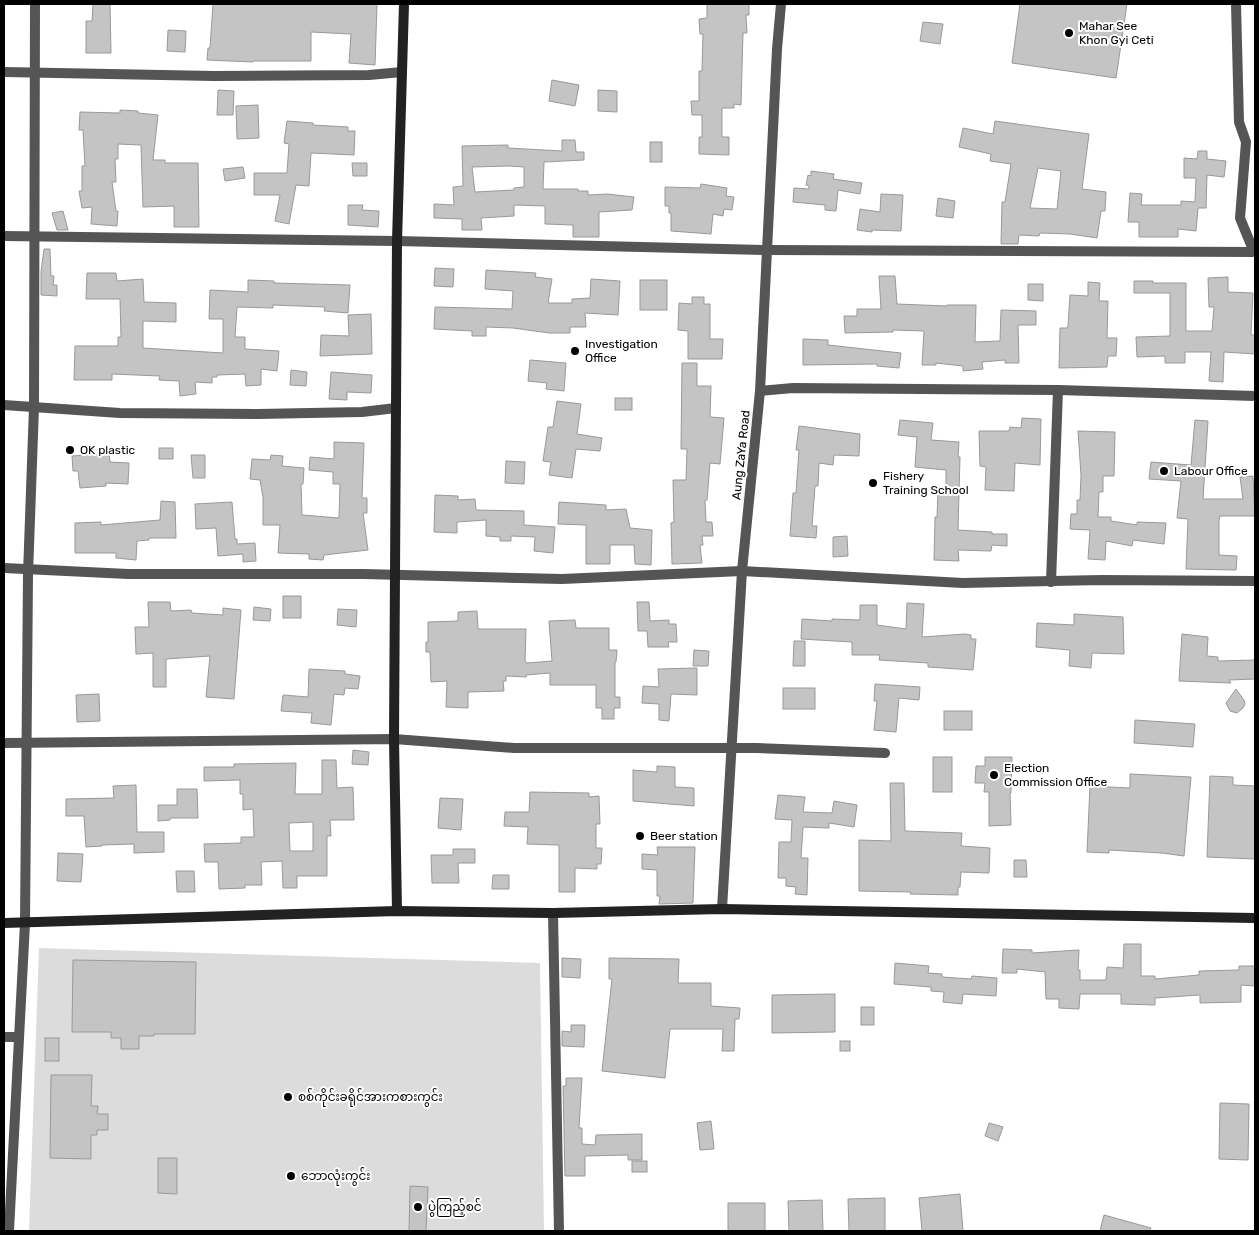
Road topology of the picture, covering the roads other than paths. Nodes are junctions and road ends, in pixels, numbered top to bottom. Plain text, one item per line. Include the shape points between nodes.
1 (35, 4) edge
2 (404, 4) edge
3 (781, 4) edge
4 (1236, 4) edge
5 (4, 72) edge
6 (402, 72) junction
7 (34, 73) junction
8 (4, 236) edge
9 (34, 237) junction
10 (397, 241) junction
11 (768, 250) junction
12 (1255, 252) edge
13 (1058, 390) junction
14 (760, 391) junction
15 (1255, 396) edge
16 (4, 404) edge
17 (34, 407) junction
18 (396, 408) junction
19 (4, 568) edge
20 (28, 569) junction
21 (742, 571) junction
22 (394, 574) junction
23 (1255, 581) edge
24 (1051, 582) junction
25 (394, 739) junction
26 (4, 744) edge
27 (28, 744) junction
28 (732, 748) junction
29 (885, 753) dead end
30 (722, 909) junction
31 (397, 911) junction
32 (553, 913) junction
33 (1255, 918) edge
34 (4, 923) edge
35 (25, 923) junction
36 (4, 1037) edge
37 (19, 1037) junction
38 (8, 1139) edge
39 (7, 1203) edge
40 (9, 1231) edge
41 (559, 1231) edge

1 - 7 street
2 - 6 street
3 - 11 street, Aung ZaYa Road
4 - 12 street via 1239,122 1246,142 1240,218
5 - 7 street
6 - 7 street via 214,76
6 - 10 street
7 - 9 street
8 - 9 street
9 - 10 street
9 - 17 street
10 - 11 street
10 - 18 street
11 - 12 street
11 - 14 street, Aung ZaYa Road
13 - 14 street via 793,388
13 - 15 street
13 - 24 street
14 - 21 street, Aung ZaYa Road
16 - 17 street
17 - 18 street via 258,414 362,412
17 - 20 street
18 - 22 street
19 - 20 street
20 - 22 street via 128,574
20 - 27 street
21 - 22 street via 562,579
21 - 24 street via 963,583
21 - 28 street, Aung ZaYa Road
22 - 25 street
23 - 24 street
25 - 27 street
25 - 28 street via 514,748
25 - 31 street
26 - 27 street
27 - 35 street
28 - 29 street
28 - 30 street, Aung ZaYa Road
30 - 32 street
30 - 33 street
31 - 32 street
31 - 35 street
32 - 41 street
34 - 35 street
35 - 37 street
36 - 37 street
37 - 38 street
38 - 39 street
39 - 40 street

